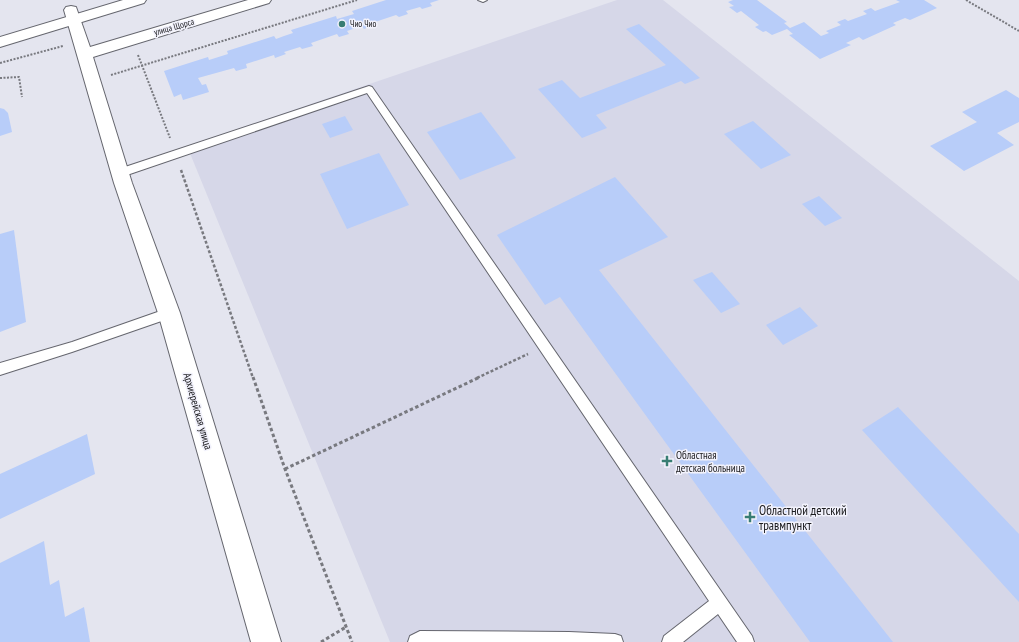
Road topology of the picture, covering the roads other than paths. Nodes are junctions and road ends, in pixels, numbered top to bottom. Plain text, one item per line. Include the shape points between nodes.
1 (138, 0) edge
2 (264, 0) edge
3 (98, 5) edge
4 (68, 19) junction
5 (0, 32) edge
6 (0, 42) edge
7 (84, 54) junction
8 (122, 178) junction
9 (169, 313) junction
10 (0, 369) edge
11 (719, 603) junction
12 (266, 642) edge
13 (416, 642) edge
14 (615, 642) edge
15 (670, 642) edge
16 (746, 642) edge

1 - 3 street
2 - 7 street, улица Щорса
3 - 4 street
4 - 5 street
4 - 6 street
4 - 7 street, Архиерейская улица
7 - 8 street, Архиерейская улица
8 - 9 street, Архиерейская улица
8 - 11 lane via 175,154 369,90
9 - 10 lane via 72,348
9 - 12 street, Архиерейская улица
11 - 15 lane
11 - 16 lane
13 - 14 lane via 420,639

